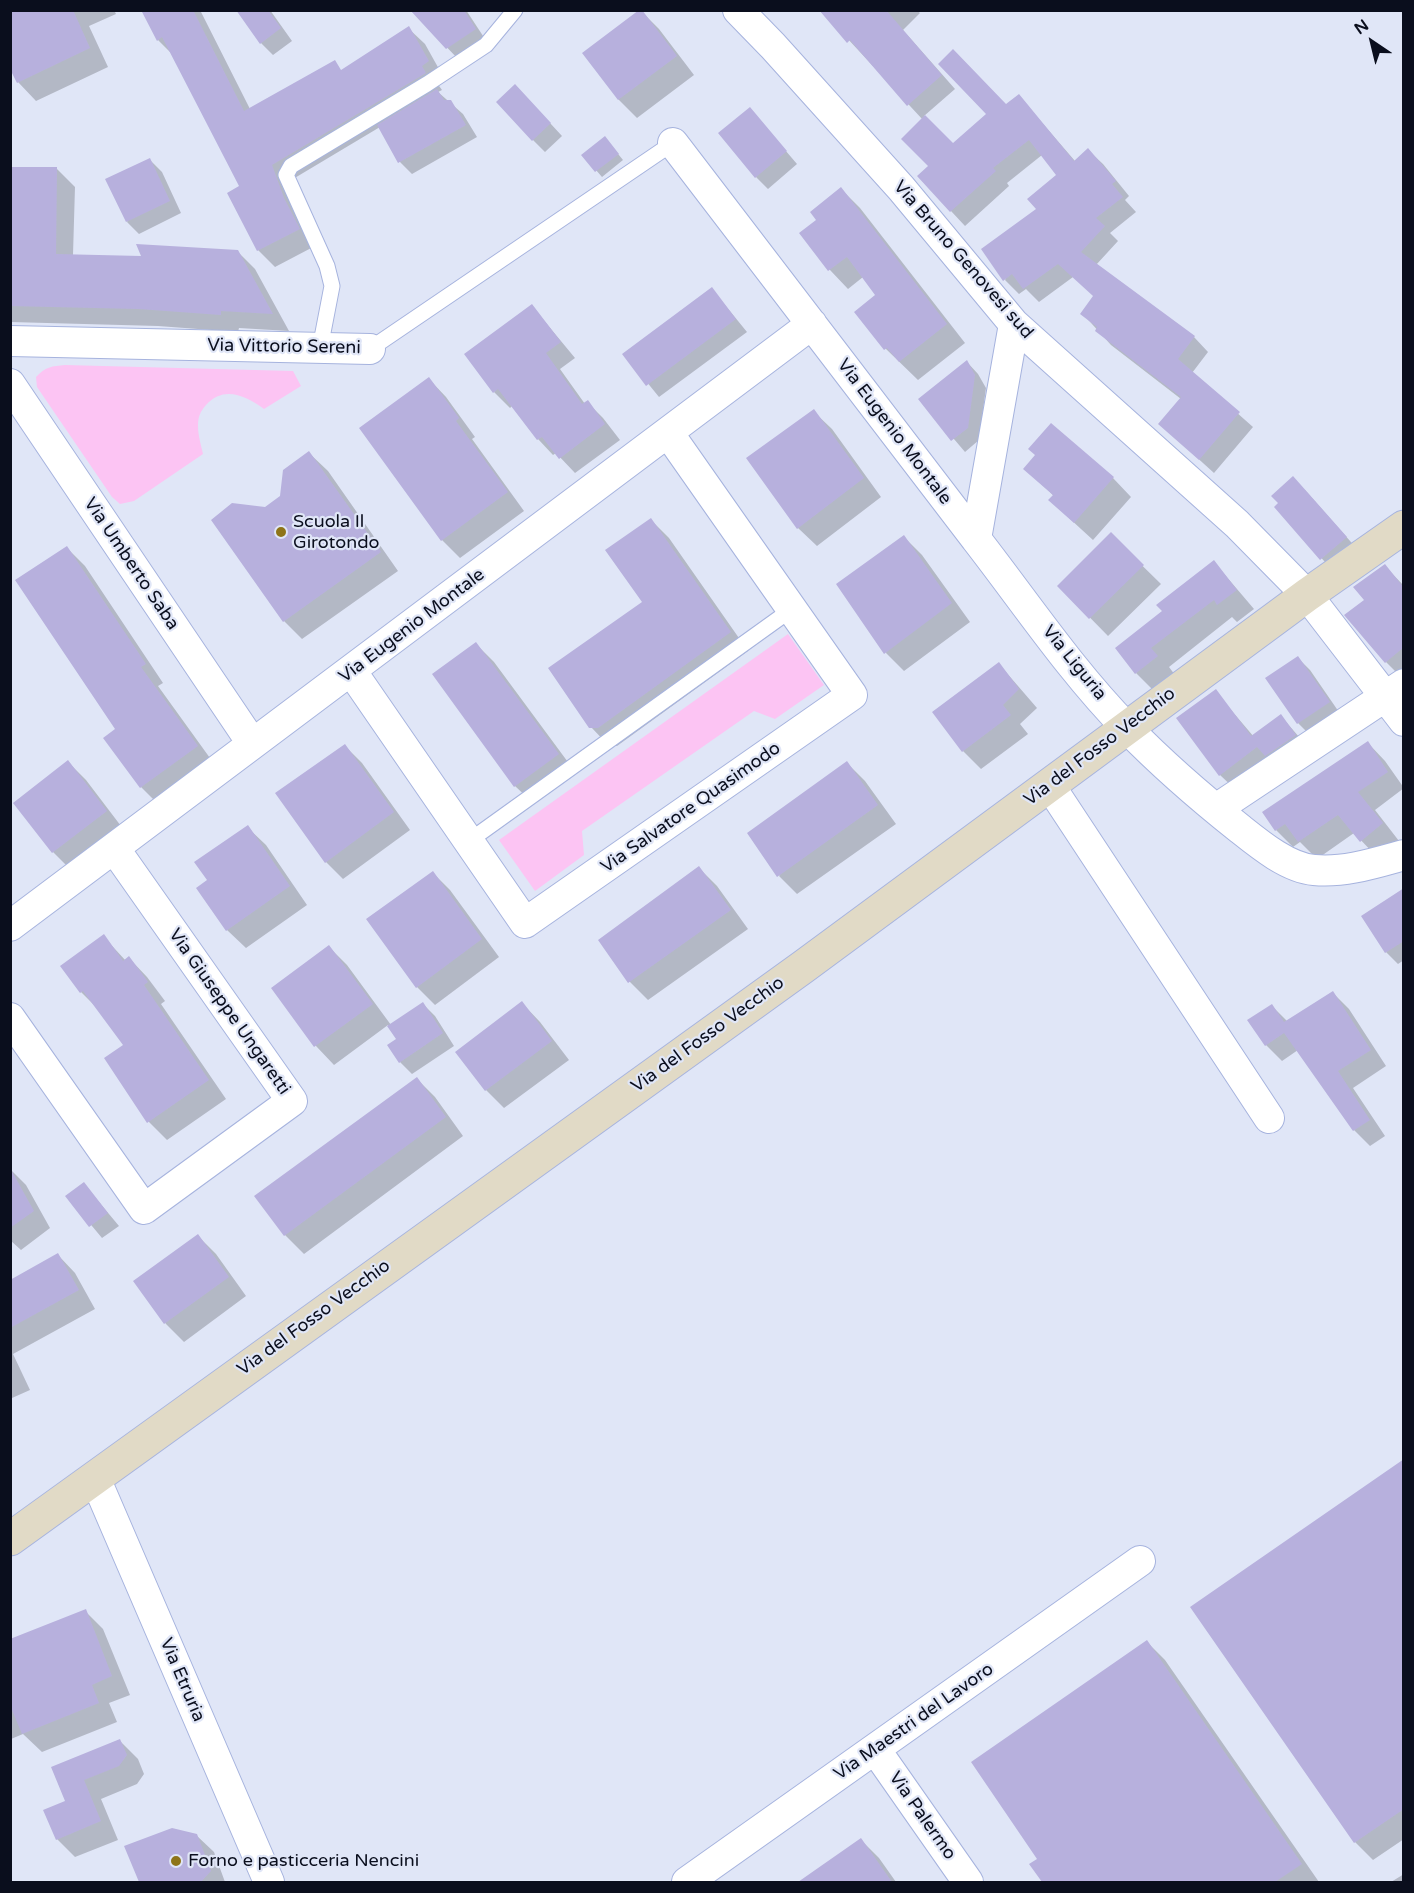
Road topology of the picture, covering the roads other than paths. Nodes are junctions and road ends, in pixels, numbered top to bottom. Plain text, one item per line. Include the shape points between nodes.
1 (514, 10) edge
2 (738, 10) edge
3 (674, 143) joint
4 (812, 324) junction
5 (1014, 324) junction
6 (10, 341) edge
7 (320, 348) junction
8 (370, 349) joint
9 (10, 384) edge
10 (669, 434) junction
11 (1404, 527) edge
12 (976, 539) junction
13 (1307, 595) junction
14 (792, 609) junction
15 (352, 672) junction
16 (1394, 691) edge
17 (1404, 720) edge
18 (1126, 728) junction
19 (252, 743) junction
20 (1050, 786) junction
21 (1216, 809) junction
22 (469, 841) junction
23 (114, 848) junction
24 (1404, 855) edge
25 (10, 926) edge
26 (10, 1018) edge
27 (1269, 1118) dead end
28 (95, 1478) junction
29 (10, 1539) edge
30 (1140, 1561) dead end
31 (875, 1749) junction
32 (270, 1882) edge
33 (687, 1882) edge
34 (968, 1882) edge

1 - 7 lane via 486,45 291,166 286,175 327,266 332,286
2 - 5 street, Via Bruno Genovesi sud via 901,188
3 - 4 street, Via Eugenio Montale
3 - 8 lane, Via Vittorio Sereni
4 - 10 street, Via Eugenio Montale
4 - 12 street, Via Eugenio Montale
5 - 12 street
5 - 13 street, Via Bruno Genovesi sud via 1237,524
6 - 7 street, Via Vittorio Sereni
7 - 8 street, Via Vittorio Sereni
9 - 19 street, Via Umberto Saba
10 - 14 street, Via Salvatore Quasimodo
10 - 15 street, Via Eugenio Montale
11 - 13 street, Via del Fosso Vecchio
12 - 18 street, Via Liguria
13 - 16 street, Via Bruno Genovesi sud
13 - 18 street, Via del Fosso Vecchio
14 - 22 lane
14 - 22 street, Via Salvatore Quasimodo via 852,695 525,923
15 - 19 street, Via Eugenio Montale
15 - 22 street, Via Salvatore Quasimodo
16 - 17 street, Via Bruno Genovesi sud
16 - 21 street
18 - 20 street, Via del Fosso Vecchio
18 - 21 street, Via Liguria
19 - 23 street, Via Eugenio Montale
20 - 27 street
20 - 28 street, Via del Fosso Vecchio
21 - 24 street, Via Liguria via 1257,842 1312,870 1365,865
23 - 25 street, Via Eugenio Montale
23 - 26 street, Via Giuseppe Ungaretti via 291,1101 144,1209
28 - 29 street, Via del Fosso Vecchio
28 - 32 street, Via Etruria
30 - 31 street, Via Maestri del Lavoro
31 - 33 street, Via Maestri del Lavoro
31 - 34 street, Via Palermo

